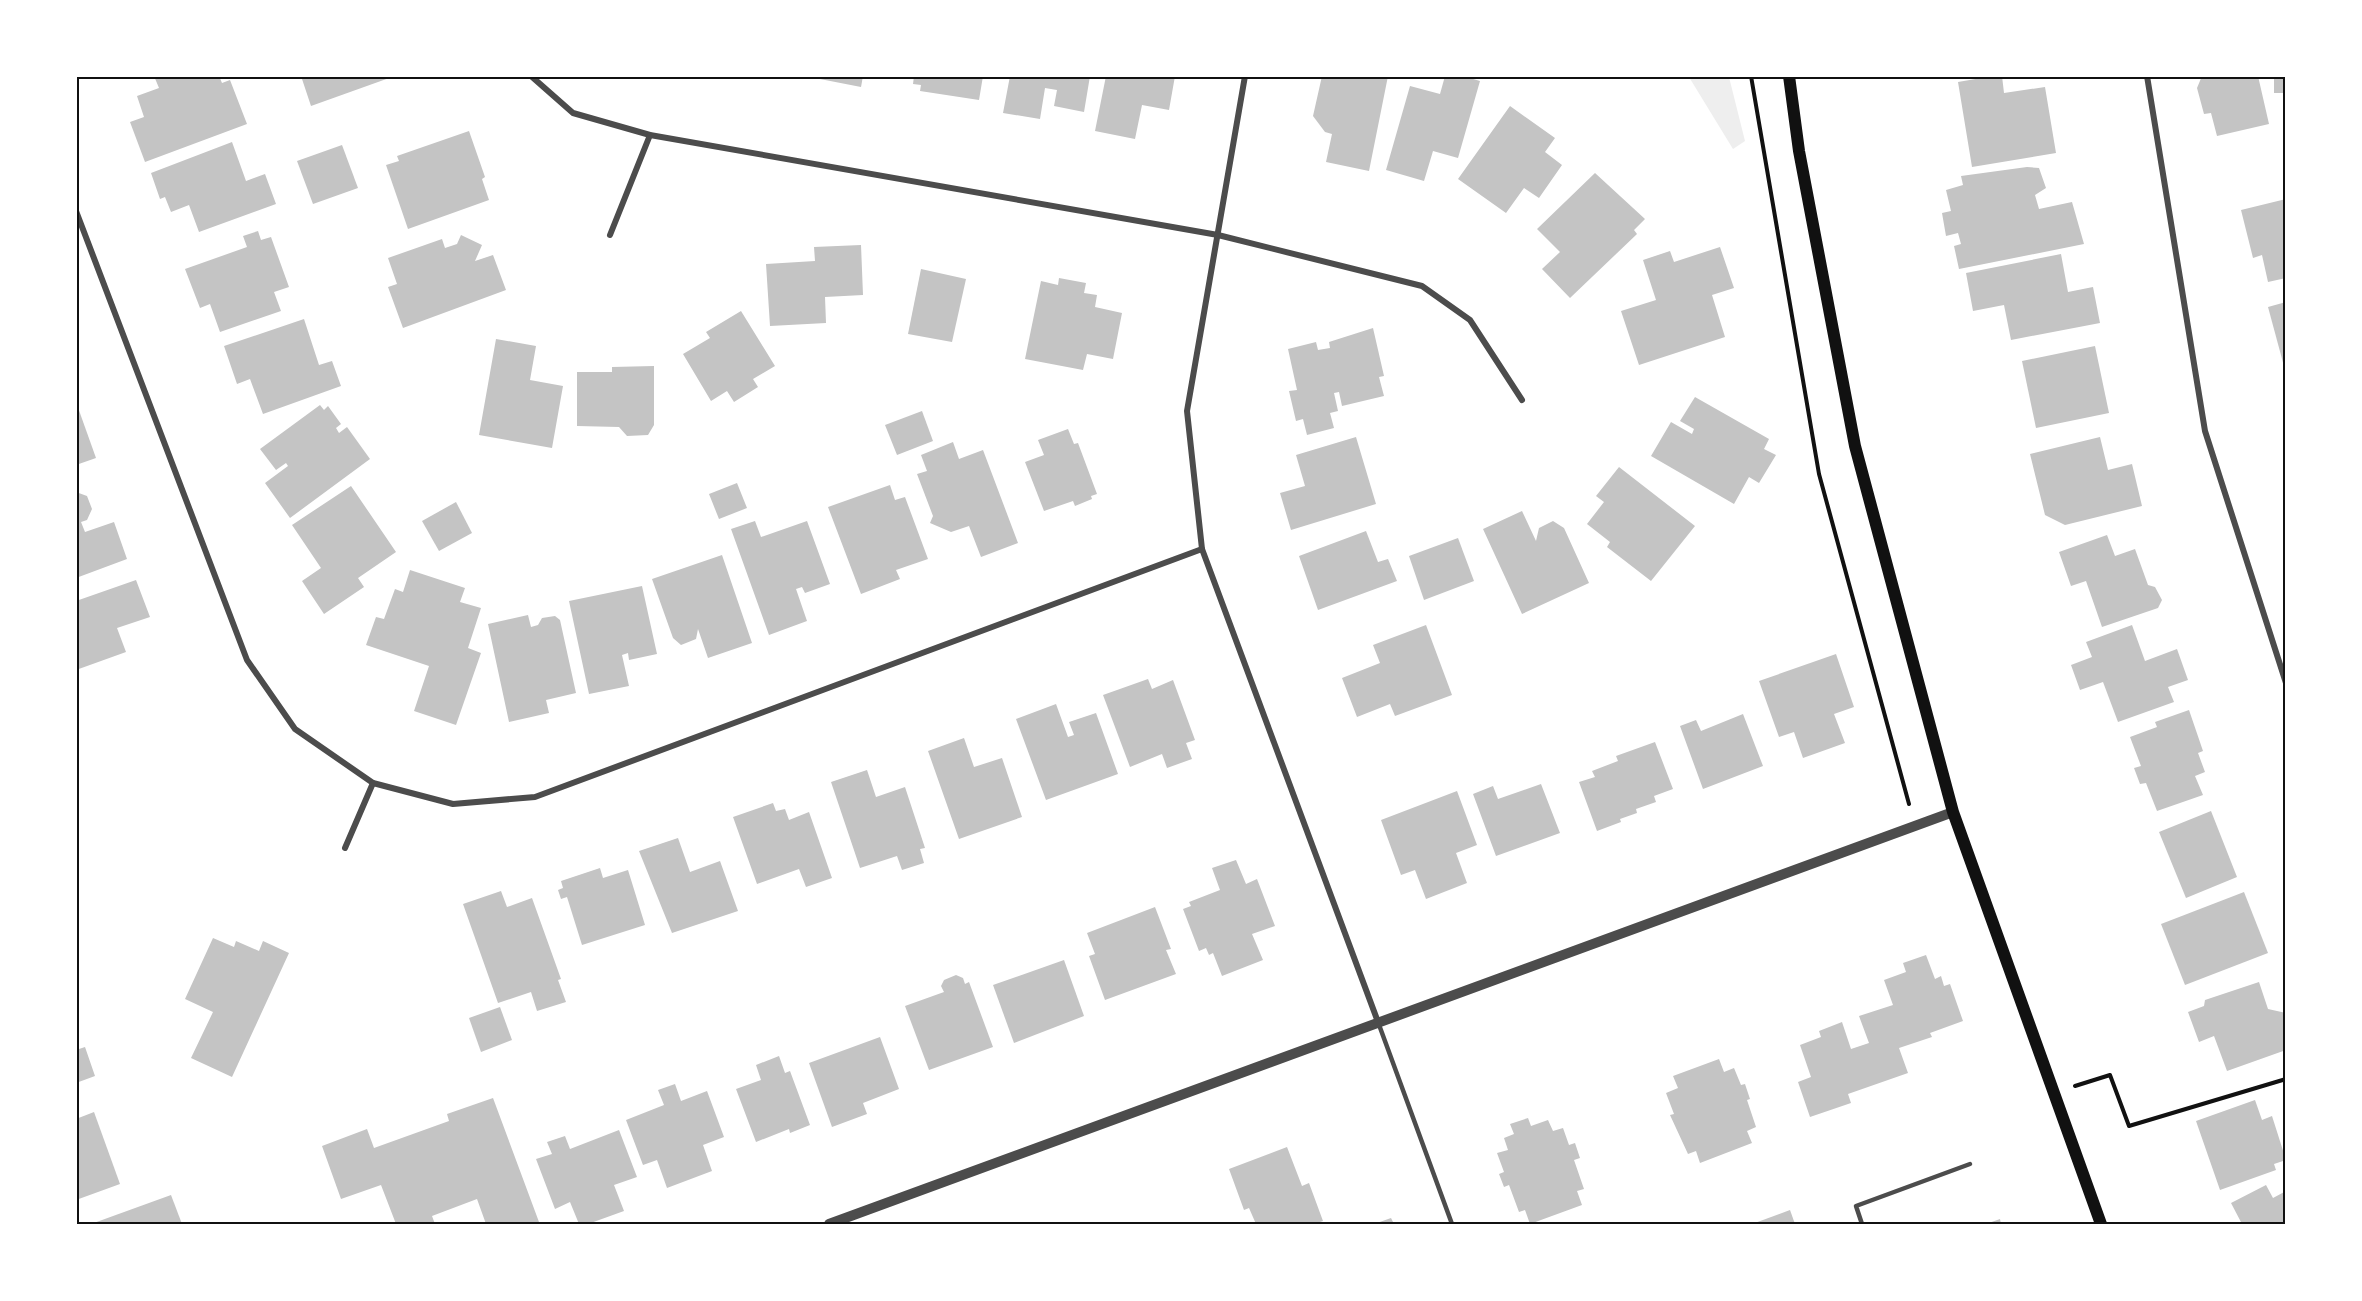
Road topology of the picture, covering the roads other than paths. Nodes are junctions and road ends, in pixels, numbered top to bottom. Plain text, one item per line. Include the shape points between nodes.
1 (531, 76) edge
2 (1245, 76) edge
3 (1789, 76) edge
4 (2147, 76) edge
5 (650, 135) junction
6 (76, 211) edge
7 (610, 235) dead end
8 (1218, 235) junction
9 (1522, 400) dead end
10 (1202, 549) junction
11 (2286, 683) edge
12 (373, 783) junction
13 (1953, 812) junction
14 (345, 848) dead end
15 (1378, 1022) junction
16 (1970, 1164) dead end
17 (829, 1224) edge
18 (1452, 1224) edge
19 (1862, 1224) edge
20 (2101, 1224) edge

1 - 5 street via 573,113
2 - 8 street
3 - 13 main road via 1799,151 1855,446
4 - 11 street via 2205,431
5 - 7 street
5 - 8 street
6 - 12 street via 247,660 295,729
8 - 9 street via 1422,286 1470,320
8 - 10 street via 1187,411
10 - 12 street via 535,797 453,804
10 - 15 street
12 - 14 street
13 - 15 street
13 - 20 main road
15 - 17 street
15 - 18 lane
16 - 19 lane via 1856,1206

